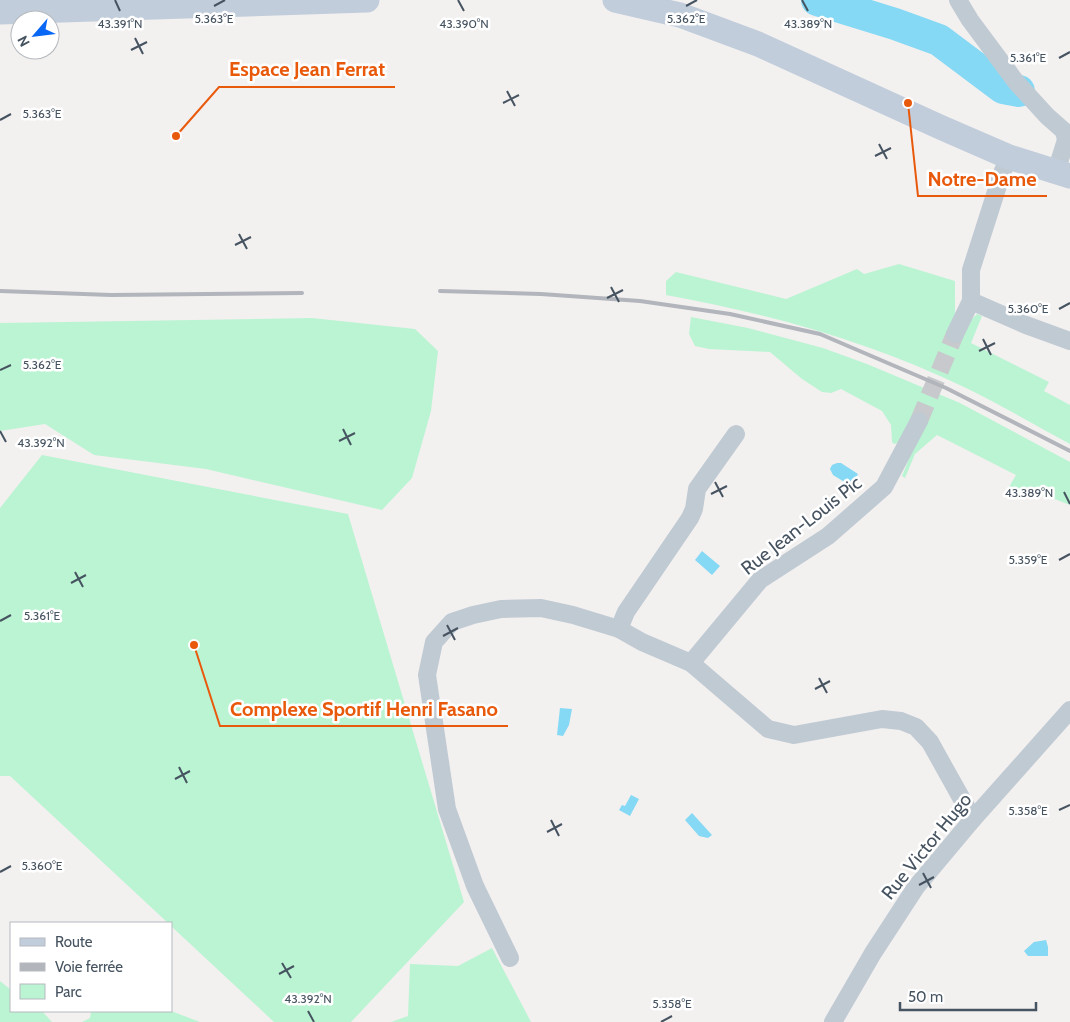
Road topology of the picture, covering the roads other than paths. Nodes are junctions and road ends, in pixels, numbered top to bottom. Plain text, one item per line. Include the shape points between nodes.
1 (368, 0) edge
2 (615, 0) edge
3 (958, 0) edge
4 (112, 4) edge
5 (0, 12) edge
6 (1009, 156) junction
7 (1063, 174) edge
8 (971, 301) junction
9 (955, 334) tunnel mouth
10 (1070, 341) edge
11 (919, 421) tunnel mouth
12 (736, 434) dead end
13 (619, 629) junction
14 (691, 663) junction
15 (1070, 710) edge
16 (973, 818) junction
17 (510, 958) dead end
18 (833, 1022) edge

1 - 4 main road via 164,8
2 - 6 main road via 680,15 758,44
3 - 7 street via 1016,82 1064,131
4 - 5 main road
6 - 7 main road
6 - 8 street via 971,270
8 - 9 street
8 - 10 street
11 - 14 street, Rue Jean-Louis Pic via 884,487 828,536 760,580
12 - 13 street via 697,489 690,518 626,612
13 - 14 street
13 - 17 street via 541,608 501,609 452,622 434,642 427,676 446,809 475,886
14 - 16 street via 768,729 794,735 882,719 916,727 930,742
15 - 16 street, Rue Victor Hugo
16 - 18 street, Rue Victor Hugo via 916,887

